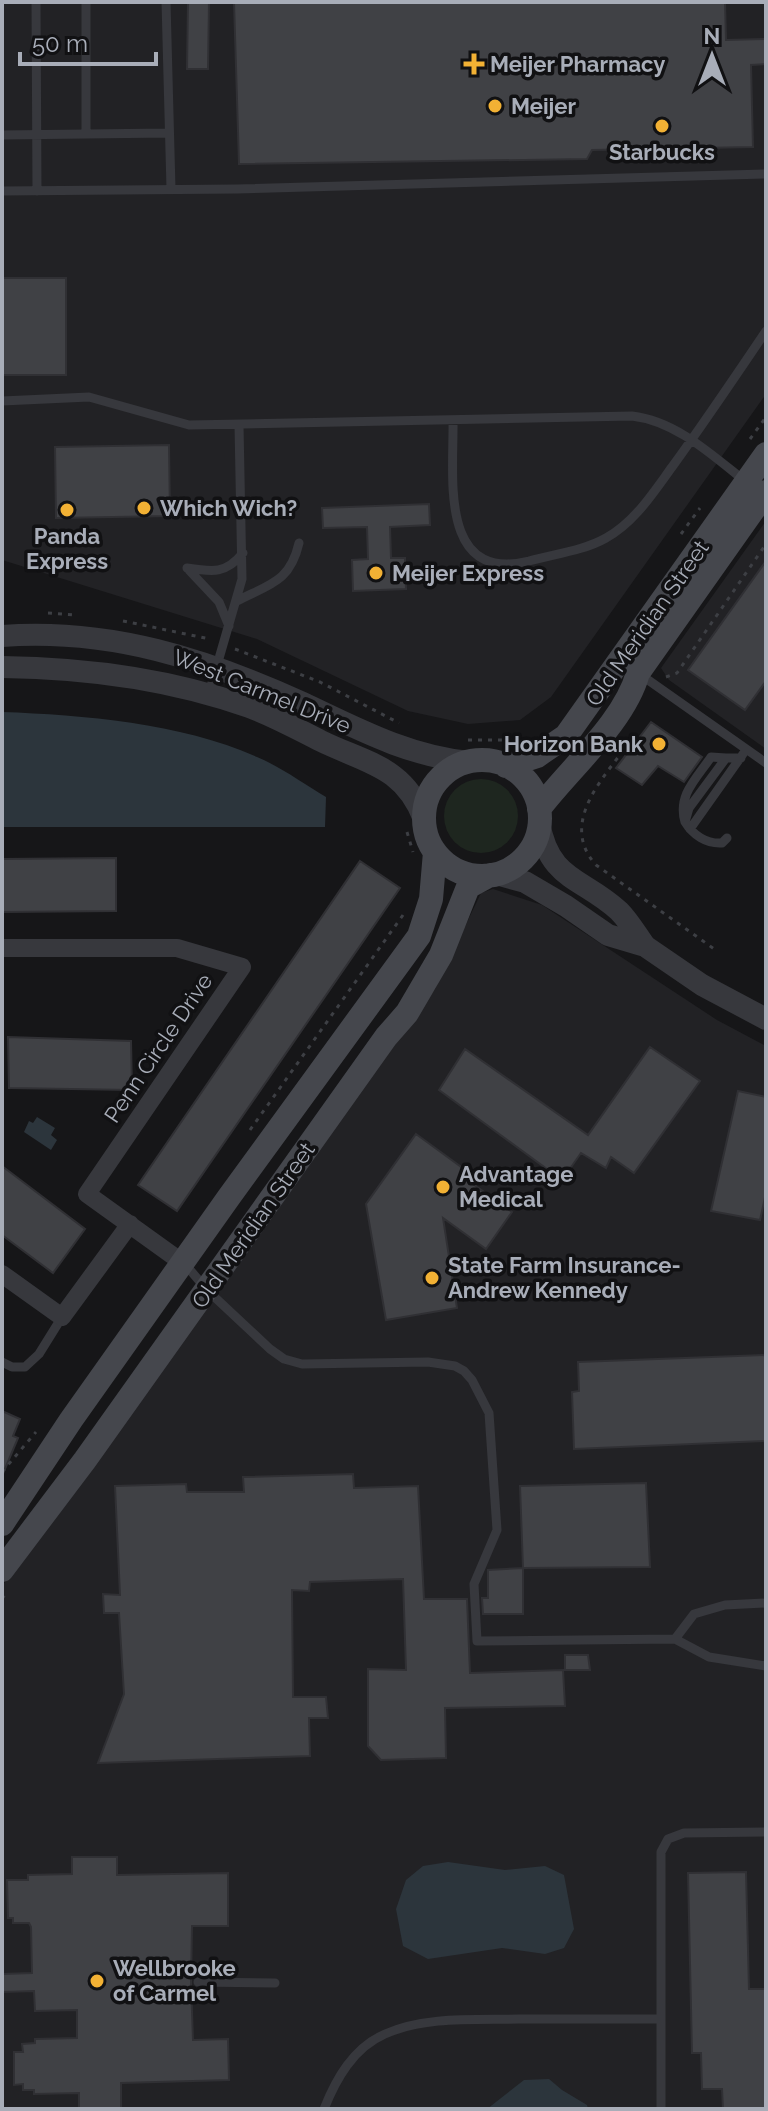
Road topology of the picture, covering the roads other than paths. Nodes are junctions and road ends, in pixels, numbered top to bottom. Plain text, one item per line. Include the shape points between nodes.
1 (36, 2) edge
2 (86, 2) edge
3 (166, 2) edge
4 (169, 133) junction
5 (37, 134) junction
6 (86, 134) junction
7 (2, 135) edge
8 (766, 174) edge
9 (171, 189) junction
10 (2, 191) edge
11 (37, 191) junction
12 (766, 331) edge
13 (2, 401) edge
14 (453, 420) junction
15 (239, 425) junction
16 (691, 441) junction
17 (757, 448) edge
18 (761, 491) edge
19 (299, 543) dead end
20 (243, 553) junction
21 (237, 601) junction
22 (229, 626) junction
23 (2, 636) edge
24 (2, 667) edge
25 (216, 667) junction
26 (638, 673) junction
27 (208, 696) junction
28 (466, 751) junction
29 (744, 753) junction
30 (766, 763) edge
31 (506, 766) junction
32 (539, 815) junction
33 (415, 825) junction
34 (688, 826) junction
35 (727, 838) dead end
36 (424, 855) junction
37 (493, 874) junction
38 (645, 946) junction
39 (2, 948) edge
40 (766, 1019) edge
41 (130, 1224) junction
42 (183, 1263) junction
43 (2, 1274) edge
44 (207, 1290) junction
45 (62, 1317) junction
46 (2, 1362) edge
47 (29, 1483) junction
48 (2, 1496) edge
49 (2, 1524) edge
50 (2, 1570) edge
51 (766, 1603) edge
52 (675, 1639) junction
53 (766, 1666) edge
54 (766, 1832) edge
55 (198, 1982) dead end
56 (275, 1983) dead end
57 (661, 2019) junction
58 (324, 2109) edge
59 (661, 2109) edge

1 - 5 lane
2 - 6 lane
3 - 4 lane
4 - 6 lane
4 - 9 lane
5 - 6 lane
5 - 7 lane
5 - 11 lane
8 - 9 lane
9 - 11 lane
10 - 11 lane
12 - 16 lane
13 - 15 lane via 89,397 189,425
14 - 15 lane
14 - 16 lane via 632,416 660,422
14 - 16 lane via 455,519 469,547 488,562 500,564 592,545 614,533 647,500
15 - 20 lane
16 - 18 lane
17 - 18 main road, Old Meridian Street
18 - 26 main road, Old Meridian Street
18 - 31 main road, Old Meridian Street via 566,736 537,756
19 - 21 lane via 294,565 285,575
20 - 21 lane
20 - 22 lane via 232,567 210,572 187,568 219,602
21 - 22 lane
22 - 25 lane
23 - 25 street, West Carmel Drive via 118,641
24 - 27 street, West Carmel Drive via 92,671
25 - 27 lane
25 - 28 street, West Carmel Drive via 410,751 441,759
26 - 29 lane
26 - 32 main road, Old Meridian Street via 608,726
27 - 33 street, West Carmel Drive via 252,708 389,771 411,794
28 - 31 main road
28 - 33 main road via 440,778
29 - 30 lane
29 - 34 lane
29 - 34 lane via 726,758 689,808
31 - 32 main road via 528,783
32 - 37 main road via 526,855 508,870
32 - 38 street via 542,837 560,870 621,913
33 - 36 main road via 429,842
34 - 35 lane via 709,843
36 - 37 main road via 477,875
36 - 42 main road, Old Meridian Street via 431,899 419,936
37 - 38 street via 525,882 608,935
37 - 44 main road, Old Meridian Street via 468,887 441,955 414,1002
38 - 40 street
39 - 41 street, Penn Circle Drive via 177,948 242,967 87,1194
41 - 42 street, Penn Circle Drive
41 - 45 street
42 - 44 lane
42 - 47 main road, Old Meridian Street
43 - 45 street
44 - 50 main road, Old Meridian Street
44 - 52 lane via 284,1359 302,1364 428,1362 455,1366 472,1380 489,1413 497,1530 474,1584 477,1641
45 - 46 lane via 25,1367
47 - 48 main road
47 - 49 main road, Old Meridian Street
51 - 52 lane via 725,1605 694,1614
52 - 53 lane via 709,1657
54 - 57 lane via 684,1833 668,1839 661,1852
55 - 56 lane
57 - 58 lane via 463,2020 386,2033 346,2066
57 - 59 lane

